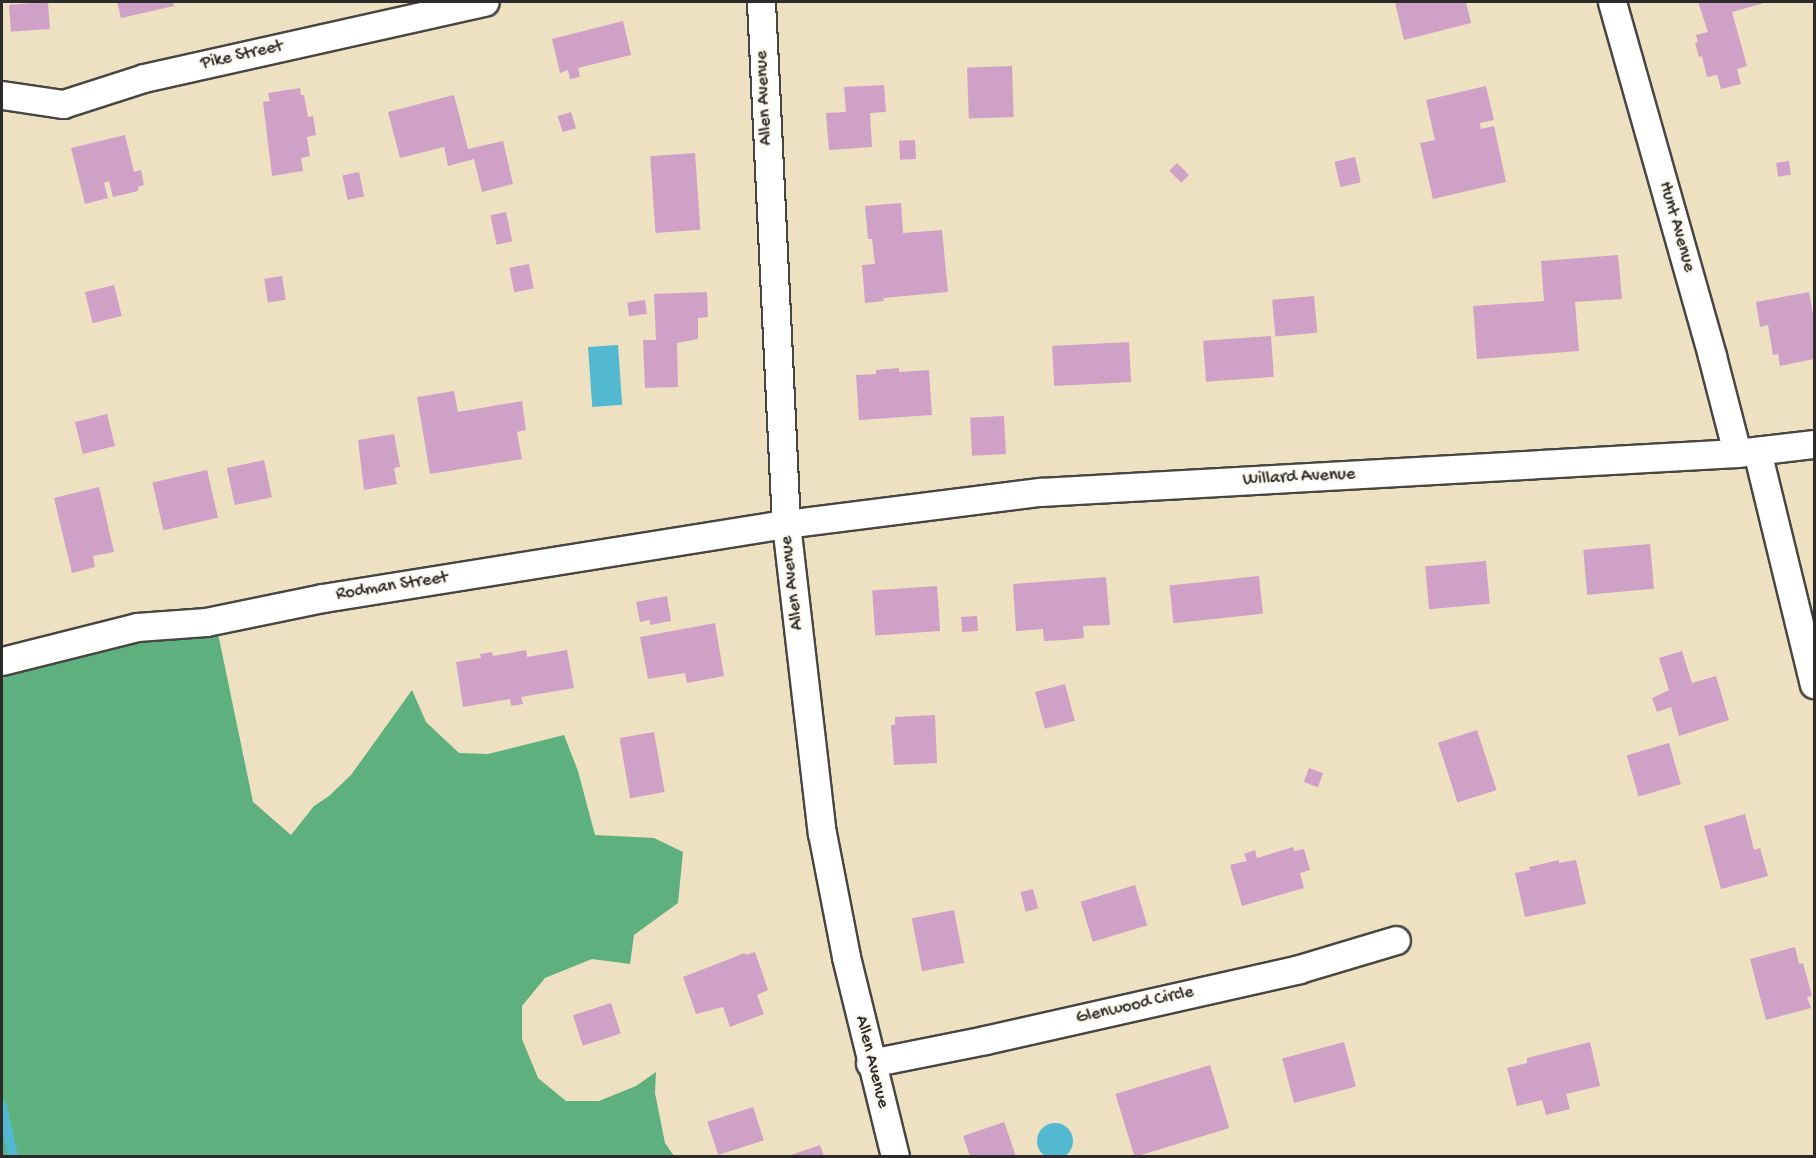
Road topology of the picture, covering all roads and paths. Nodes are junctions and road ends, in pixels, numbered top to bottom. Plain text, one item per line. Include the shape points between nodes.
1 (485, 2) edge
2 (761, 2) edge
3 (1612, 2) edge
4 (2, 95) edge
5 (1815, 444) edge
6 (1747, 452) junction
7 (786, 524) junction
8 (2, 661) edge
9 (1815, 684) edge
10 (1396, 940) dead end
11 (870, 1063) junction
12 (895, 1156) edge

1 - 4 street, Pike Street via 144,78 63,104
2 - 7 street, Allen Avenue
3 - 6 street, Hunt Avenue via 1712,356
5 - 6 street, Willard Avenue
6 - 7 street, Willard Avenue via 1040,492
6 - 9 street, Hunt Avenue
7 - 8 street, Rodman Street via 323,598 206,622 137,627
7 - 11 street, Allen Avenue via 822,833
10 - 11 street, Glenwood Circle via 1299,969
11 - 12 street, Allen Avenue

